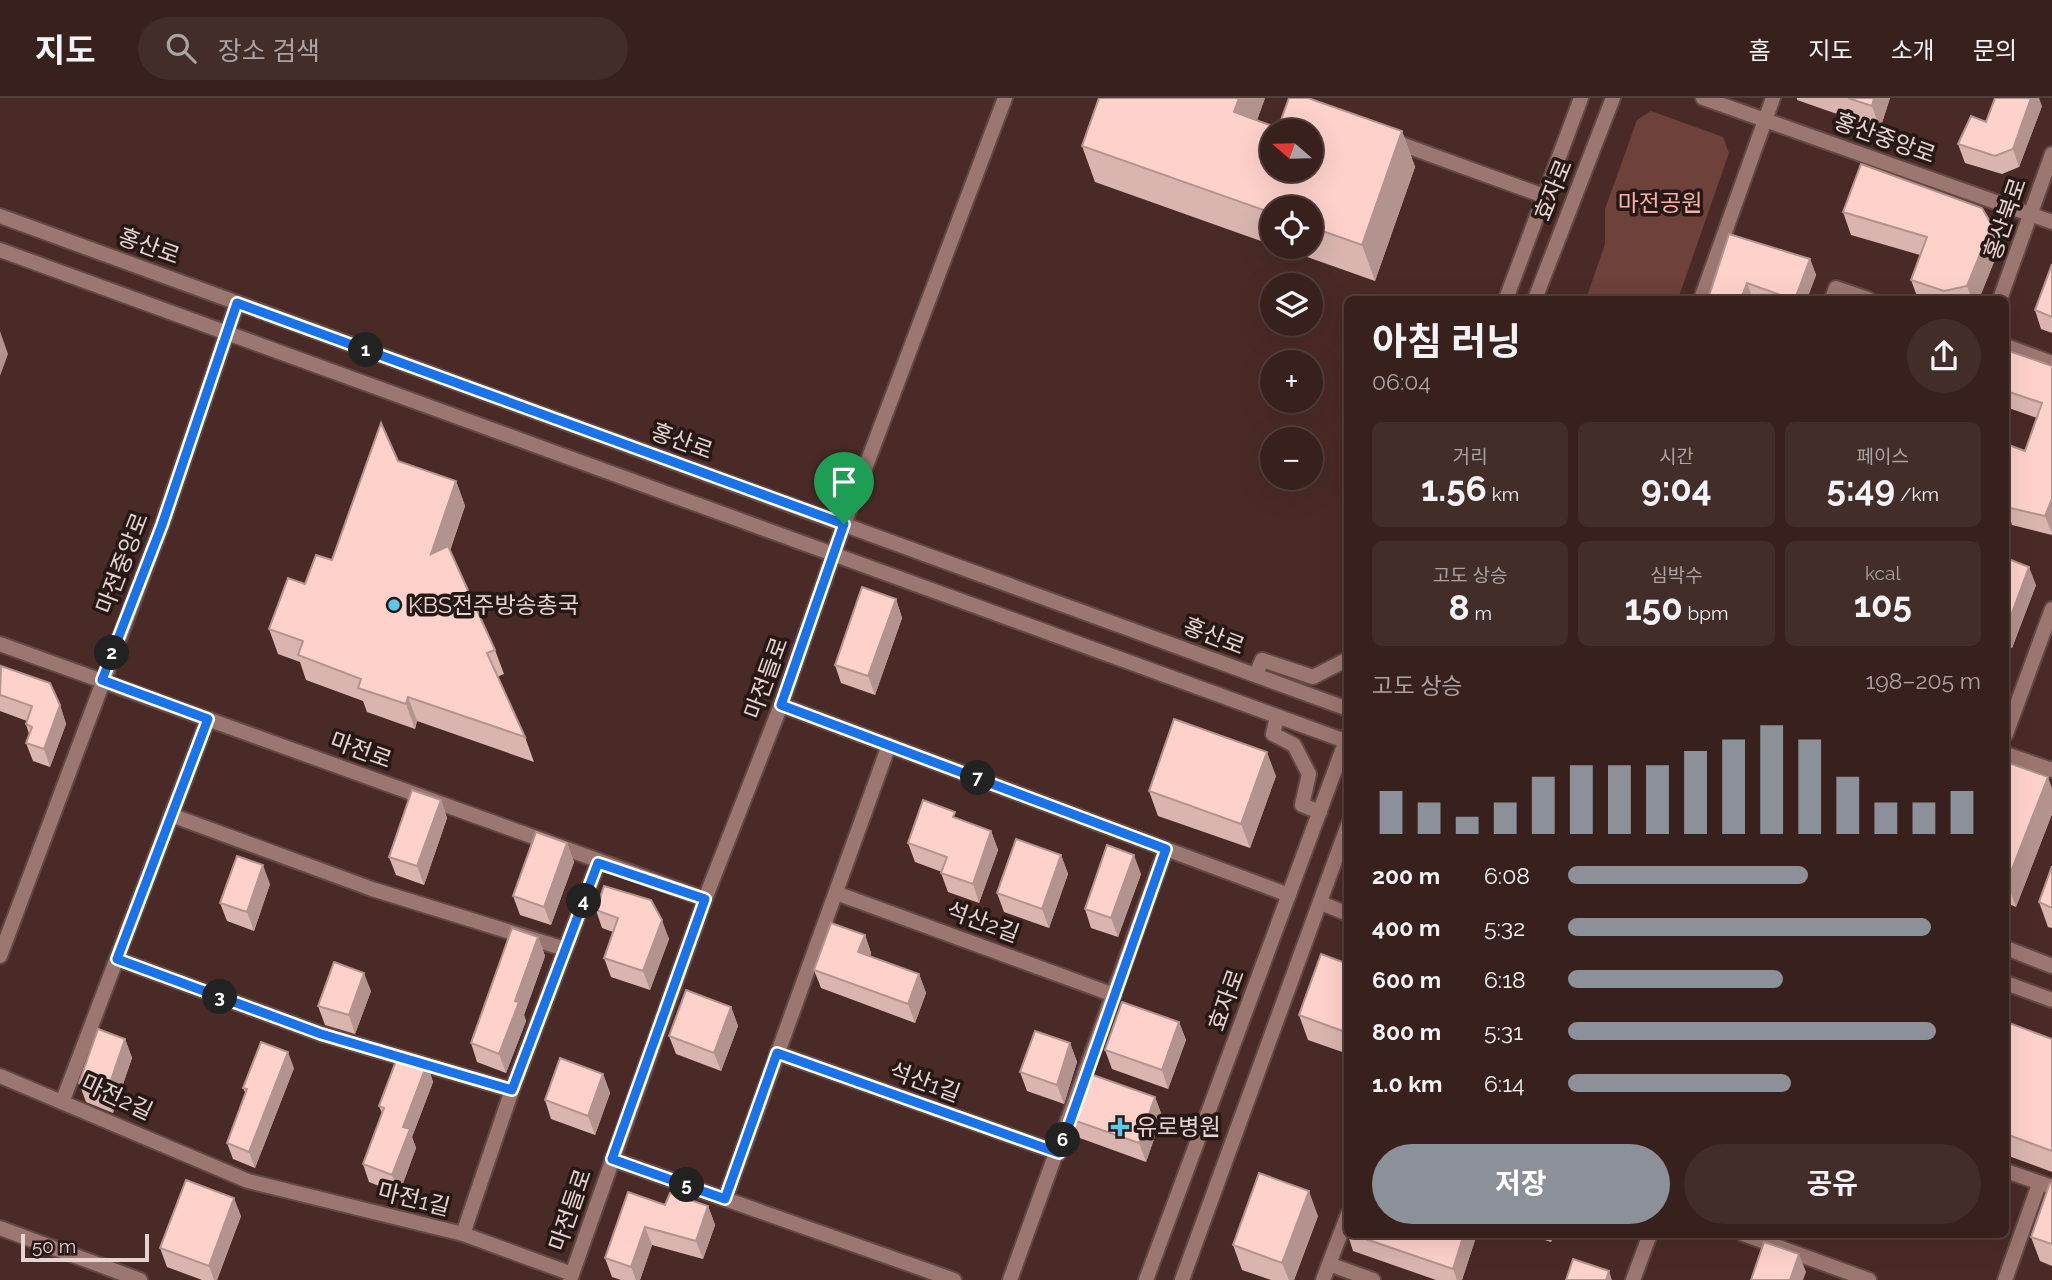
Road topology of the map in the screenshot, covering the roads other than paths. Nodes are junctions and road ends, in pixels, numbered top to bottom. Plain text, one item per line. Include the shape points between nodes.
1 (1005, 98) edge
2 (1581, 98) edge
3 (1614, 98) edge
4 (1703, 98) edge
5 (1773, 98) edge
6 (1765, 119) junction
7 (1374, 134) edge
8 (2052, 153) edge
9 (1544, 196) junction
10 (2032, 214) junction
11 (0, 216) edge
12 (2052, 222) edge
13 (0, 250) edge
14 (1507, 296) edge
15 (1536, 296) edge
16 (1701, 296) edge
17 (1833, 296) edge
18 (1859, 296) edge
19 (2001, 296) edge
20 (237, 303) junction
21 (228, 334) junction
22 (2009, 347) edge
23 (2052, 363) edge
24 (844, 524) junction
25 (833, 554) junction
26 (2052, 609) edge
27 (1, 646) edge
28 (1344, 661) edge
29 (1256, 675) junction
30 (102, 680) junction
31 (781, 705) junction
32 (1344, 708) edge
33 (1277, 717) junction
34 (208, 719) junction
35 (2009, 726) edge
36 (1344, 739) edge
37 (889, 745) junction
38 (1344, 748) edge
39 (2009, 755) edge
40 (2052, 770) edge
41 (1320, 812) junction
42 (171, 815) junction
43 (1344, 837) edge
44 (1166, 849) junction
45 (598, 863) junction
46 (836, 892) junction
47 (1289, 895) junction
48 (705, 899) junction
49 (1321, 903) junction
50 (1344, 912) edge
51 (565, 949) junction
52 (2009, 949) edge
53 (0, 956) edge
54 (117, 959) junction
55 (2052, 965) edge
56 (2009, 984) edge
57 (1114, 995) junction
58 (2052, 1000) edge
59 (777, 1053) junction
60 (0, 1076) edge
61 (512, 1090) junction
62 (63, 1100) junction
63 (1059, 1153) junction
64 (612, 1159) junction
65 (2009, 1172) edge
66 (248, 1181) joint
67 (2046, 1185) edge
68 (725, 1199) junction
69 (1344, 1225) edge
70 (0, 1228) edge
71 (463, 1234) junction
72 (1649, 1238) edge
73 (1754, 1238) edge
74 (1329, 1264) junction
75 (571, 1277) edge
76 (140, 1280) edge
77 (954, 1280) edge
78 (1010, 1280) edge
79 (1146, 1280) edge
80 (1182, 1280) edge
81 (1323, 1280) edge
82 (1373, 1280) edge
83 (1633, 1280) edge
84 (1869, 1280) edge
85 (2005, 1280) edge

1 - 24 street, 마전들로
2 - 9 street, 효자로
3 - 15 street, 효자로
4 - 6 street, 홍산중앙로
5 - 6 street
6 - 10 street, 홍산중앙로
6 - 16 street
7 - 9 street
8 - 10 street, 홍산북로
9 - 14 street, 효자로
10 - 12 street, 홍산중앙로
10 - 19 street, 홍산북로
11 - 20 street, 홍산로
13 - 21 street
17 - 18 street via 1836,288
20 - 21 street, 마전중앙로
20 - 24 street, 홍산로
21 - 25 street
21 - 30 street, 마전중앙로
22 - 23 street
24 - 25 street, 마전들로
24 - 29 street, 홍산로
25 - 31 street, 마전들로
25 - 33 street
26 - 35 street
27 - 30 street, 마전로
28 - 29 street via 1312,677 1262,660
29 - 32 street, 홍산로
30 - 34 street, 마전로
30 - 53 street, 마전중앙로
31 - 37 street
31 - 48 street, 마전들로
33 - 36 street
33 - 41 street via 1273,734 1294,745 1309,774 1302,805
34 - 42 street, 마전2길
34 - 45 street, 마전로
37 - 44 street
37 - 46 street
38 - 41 street, 효자로
39 - 40 street
41 - 47 street, 효자로
42 - 51 street via 372,889
42 - 54 street, 마전2길
43 - 49 street
44 - 47 street
44 - 57 street
45 - 48 street, 마전로
45 - 51 street, 마전1길
46 - 57 street, 석산2길
46 - 59 street
47 - 79 street, 효자로
48 - 64 street, 마전들로
49 - 50 street
49 - 80 street
51 - 61 street, 마전1길
52 - 55 street
54 - 61 street via 321,1034
54 - 62 street, 마전2길
56 - 58 street
57 - 63 street
59 - 63 street, 석산1길
59 - 68 street
60 - 62 street
61 - 71 street, 마전1길
62 - 66 street, 마전2길
63 - 78 street
64 - 68 street
64 - 75 street, 마전들로
65 - 67 street
66 - 71 street, 마전1길
67 - 85 street
68 - 77 street
69 - 74 street
70 - 76 street
71 - 75 street, 마전들로
72 - 83 street
73 - 84 street
74 - 81 street
74 - 82 street

